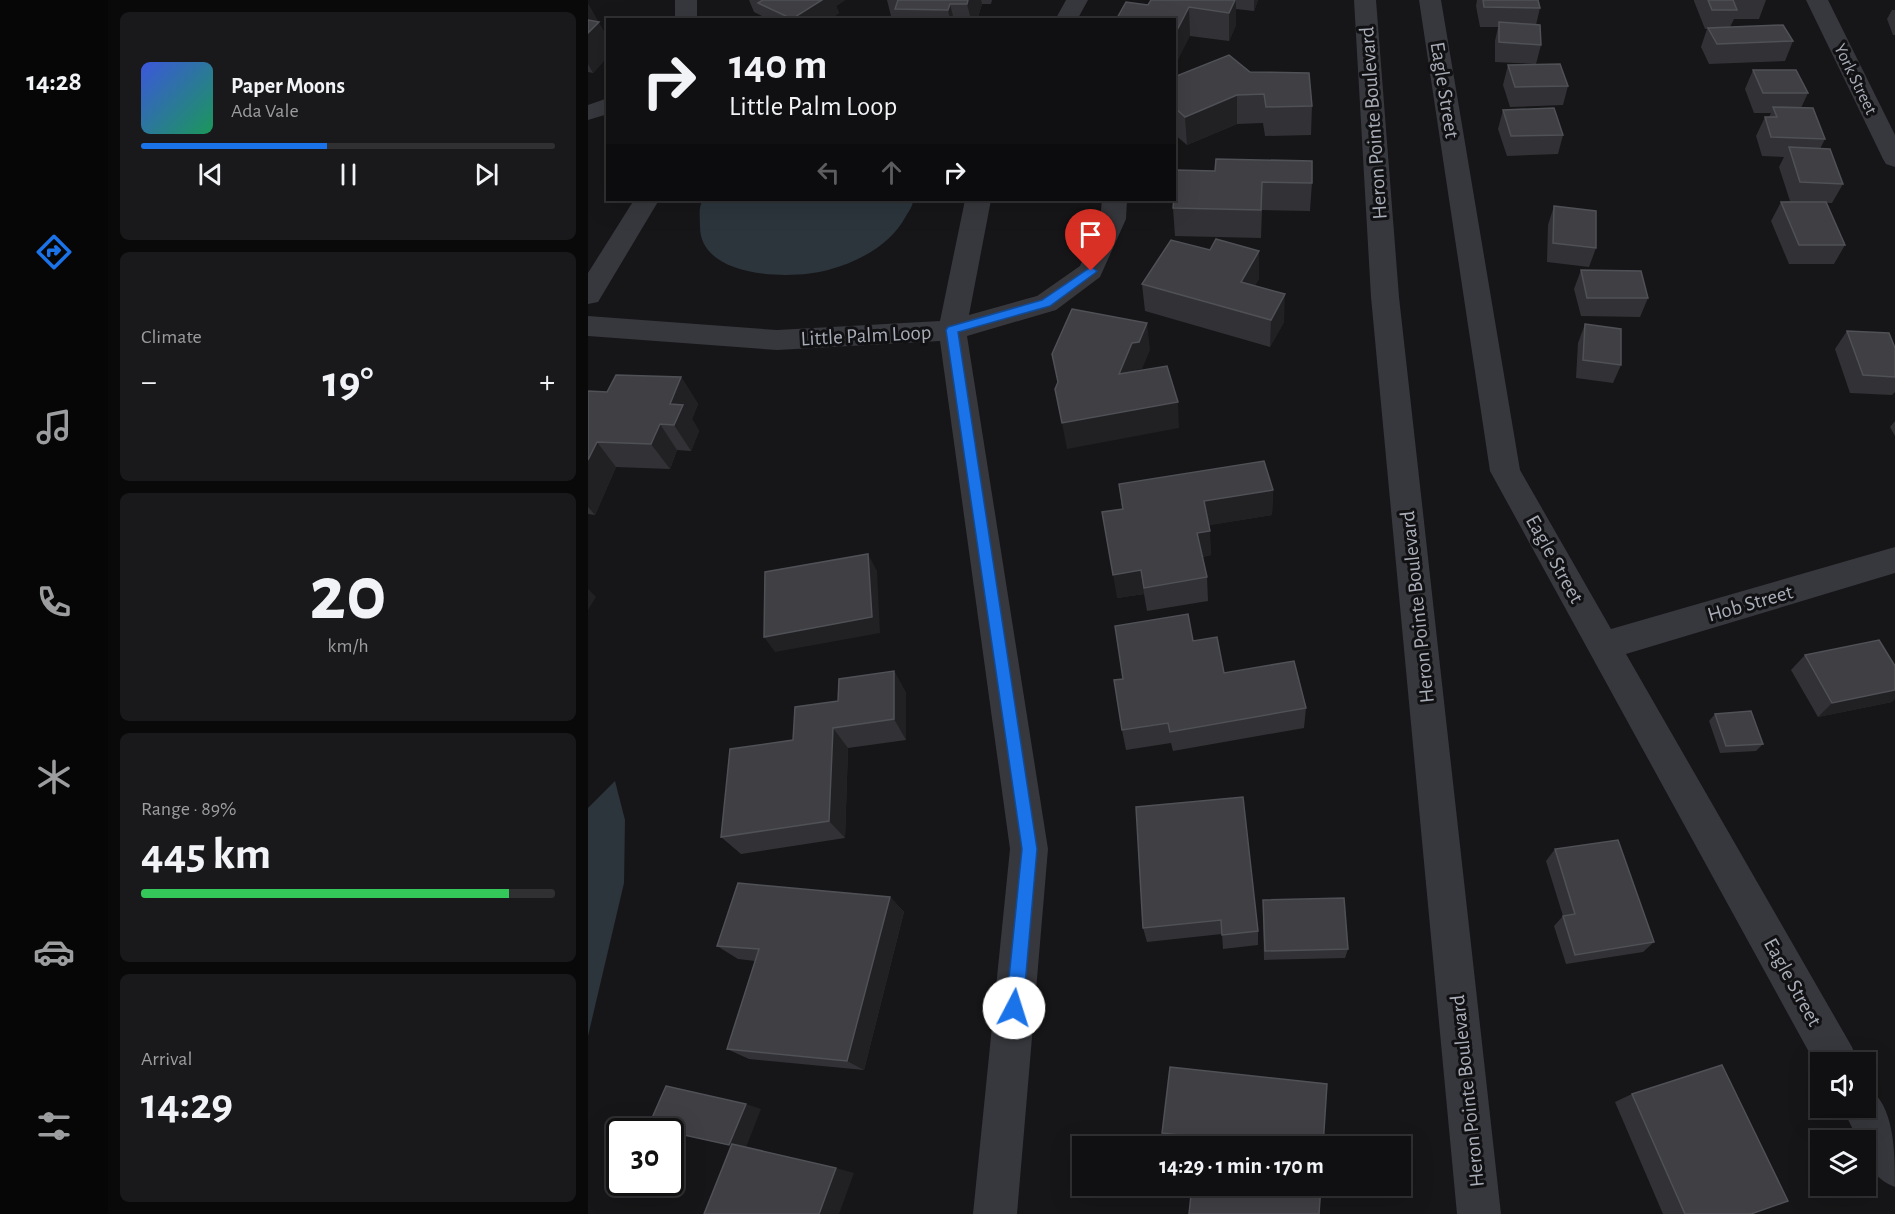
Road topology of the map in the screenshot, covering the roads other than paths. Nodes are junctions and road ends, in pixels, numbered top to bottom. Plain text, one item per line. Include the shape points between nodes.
1 (686, 0) edge
2 (1077, 0) edge
3 (1365, 0) edge
4 (1430, 0) edge
5 (1818, 0) edge
6 (686, 18) edge
7 (1067, 18) edge
8 (606, 106) edge
9 (588, 113) edge
10 (1895, 159) edge
11 (645, 201) edge
12 (978, 201) edge
13 (1114, 201) edge
14 (588, 295) edge
15 (588, 326) edge
16 (952, 330) junction
17 (1895, 561) edge
18 (1604, 646) junction
19 (1831, 1052) edge
20 (1869, 1118) edge
21 (1895, 1165) edge
22 (995, 1214) edge
23 (1479, 1214) edge

1 - 6 street
2 - 7 street
3 - 23 street, Heron Pointe Boulevard via 1385,297
4 - 18 street, Eagle Street via 1505,471
5 - 10 street, York Street
8 - 9 street
11 - 14 street
12 - 16 street
13 - 16 street, Little Palm Loop via 1113,219 1091,271 1046,303
15 - 16 street, Little Palm Loop via 777,340
16 - 22 street via 1029,849
17 - 18 street, Hob Street
18 - 19 street, Eagle Street
20 - 21 street

